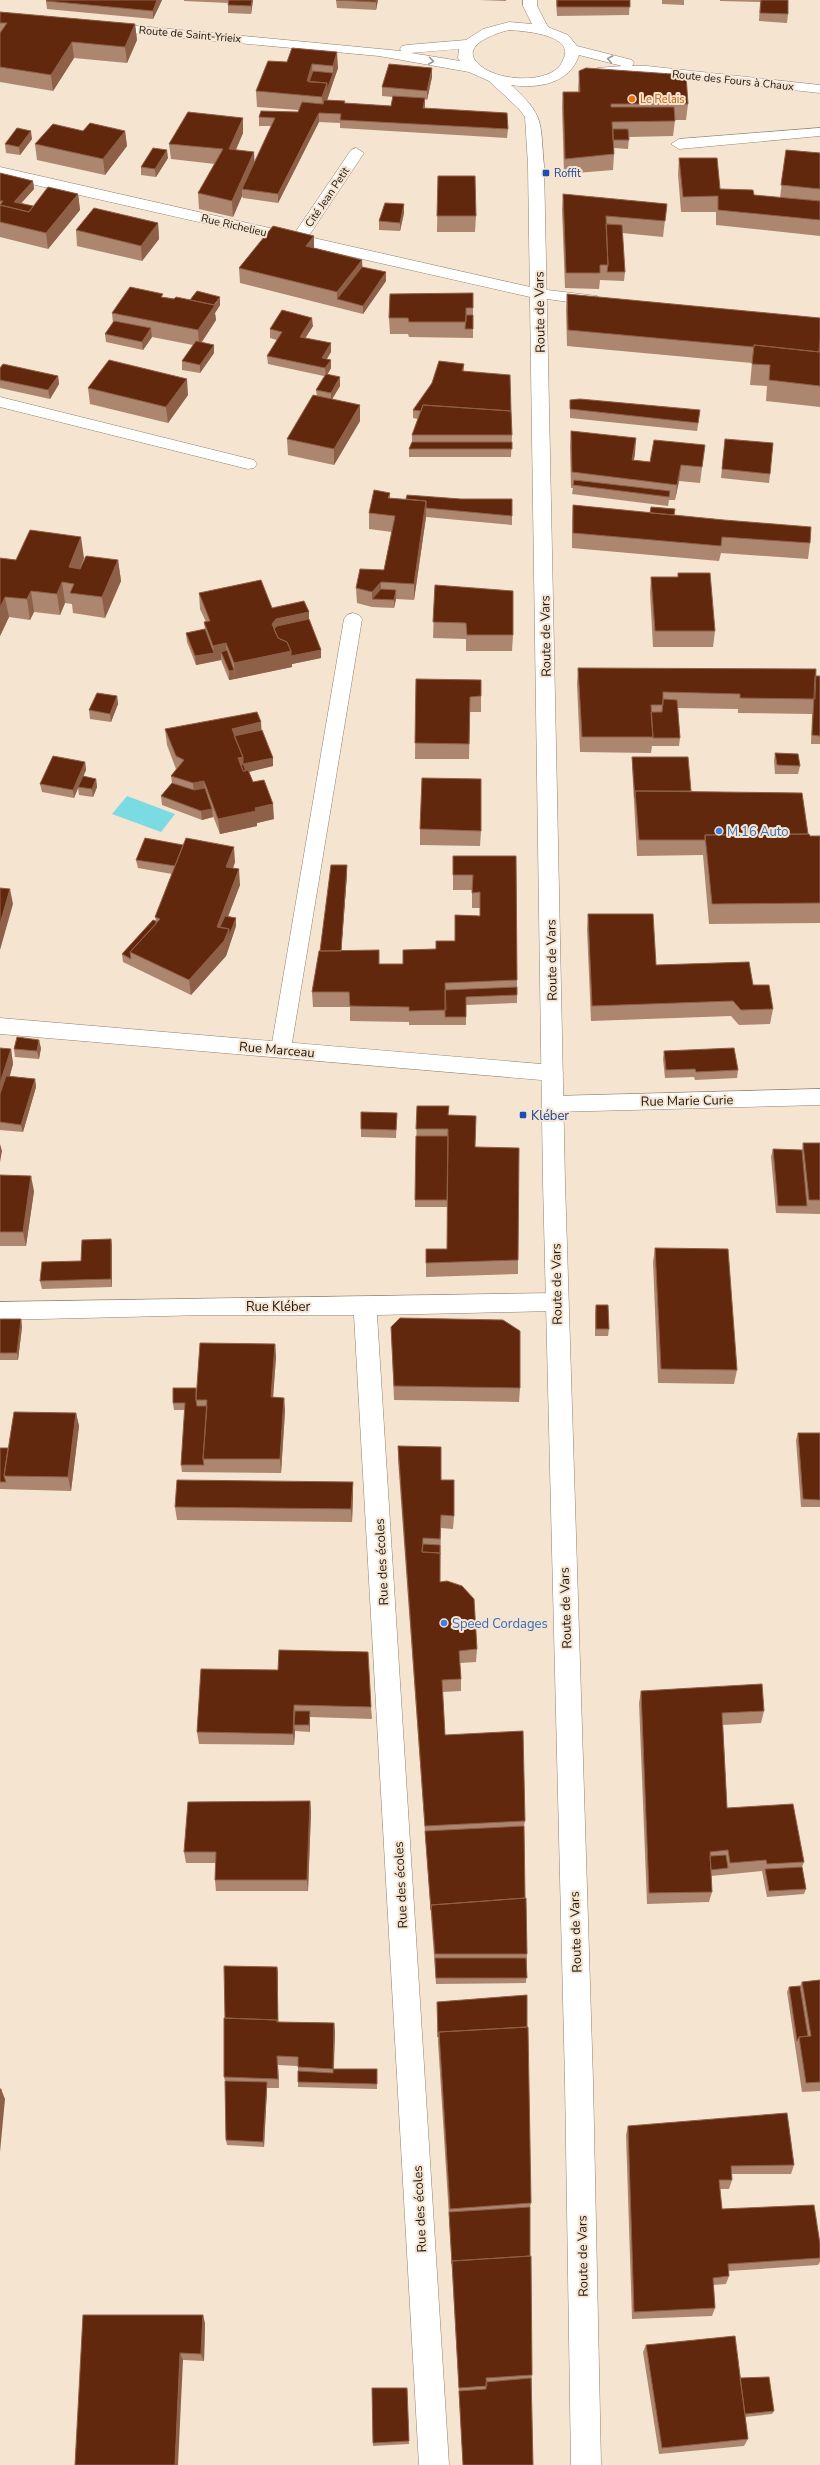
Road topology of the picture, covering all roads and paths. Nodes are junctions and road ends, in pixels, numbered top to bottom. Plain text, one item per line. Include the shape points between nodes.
1 (530, 3) edge
2 (91, 25) edge
3 (509, 26) junction
4 (542, 29) junction
5 (470, 44) junction
6 (571, 49) junction
7 (379, 52) junction
8 (474, 68) junction
9 (647, 70) junction
10 (561, 72) junction
11 (494, 78) junction
12 (536, 81) junction
13 (820, 89) edge
14 (525, 106) junction
15 (820, 132) edge
16 (679, 144) dead end
17 (356, 153) dead end
18 (0, 172) edge
19 (298, 240) junction
20 (539, 294) junction
21 (610, 302) edge
22 (0, 402) edge
23 (248, 464) dead end
24 (353, 619) dead end
25 (0, 1026) edge
26 (281, 1049) junction
27 (553, 1074) junction
28 (820, 1097) edge
29 (554, 1104) junction
30 (556, 1302) junction
31 (365, 1306) junction
32 (0, 1311) edge
33 (434, 2465) edge
34 (586, 2465) edge

1 - 3 street
1 - 4 street
2 - 7 street, Route de Saint-Yrieix
3 - 4 street
3 - 5 street via 478,36
4 - 6 street via 566,41
5 - 7 street, Route de Saint-Yrieix
5 - 8 street via 465,56
9 -> 6 street, Route des Fours à Chaux via 623,61
6 - 10 street via 572,57 568,66
7 -> 8 street, Route de Saint-Yrieix
8 - 11 street, Route de Saint-Yrieix
9 - 10 street, Route des Fours à Chaux
9 - 13 street, Route des Fours à Chaux
10 - 12 street, Route des Fours à Chaux
11 - 12 street, Route des Fours à Chaux via 507,82
11 - 14 street, Route de Vars
12 - 14 street
14 - 20 street, Route de Vars via 532,117 536,158
15 - 16 street
17 - 19 street, Cité Jean Petit
18 - 19 street, Rue Richelieu
19 - 20 street, Rue Richelieu
20 - 21 street, Rue Richelieu
20 - 27 street, Route de Vars
22 - 23 street
24 - 26 street
25 - 26 street, Rue Marceau
26 - 27 street, Rue Marceau
27 - 29 street, Route de Vars
28 - 29 street, Rue Marie Curie
29 - 30 street, Route de Vars
30 - 31 street, Rue Kléber
30 - 34 street, Route de Vars via 578,2065
31 - 32 street, Rue Kléber via 206,1306
31 - 33 street, Rue des écoles

